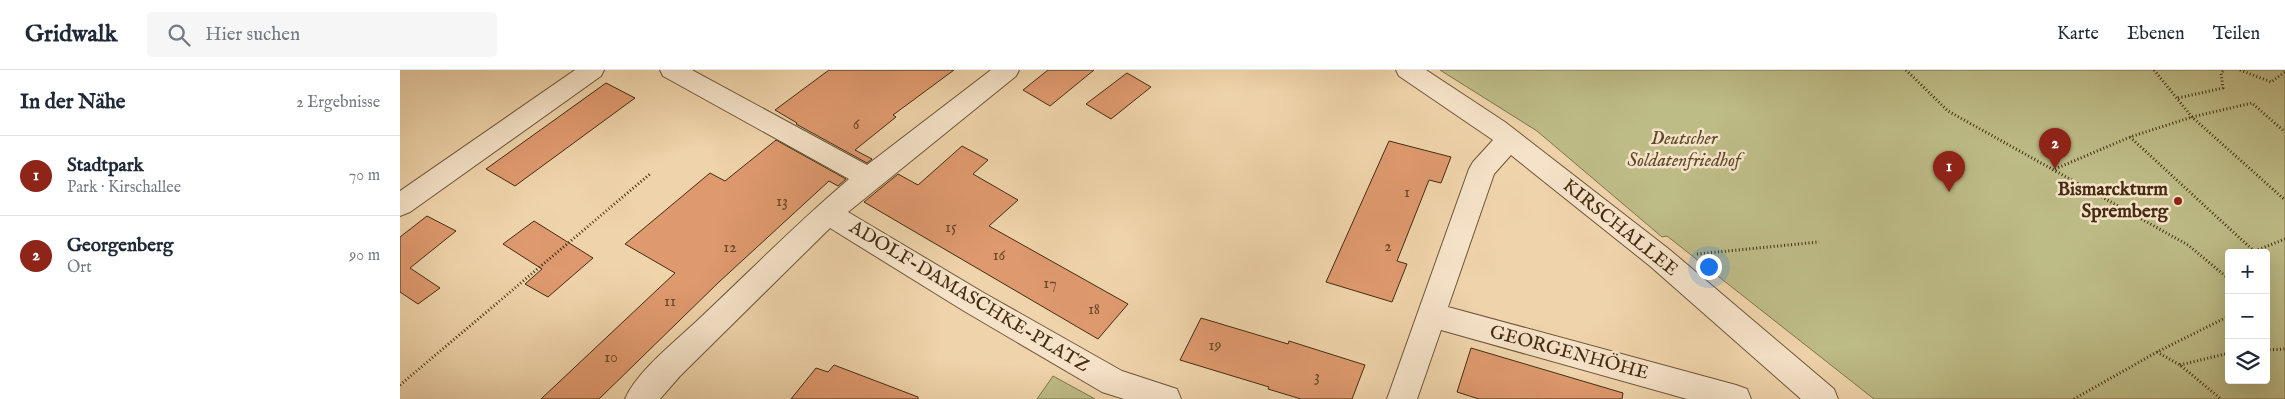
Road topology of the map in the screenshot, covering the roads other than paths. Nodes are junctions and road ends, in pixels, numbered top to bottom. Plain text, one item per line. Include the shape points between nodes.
1 (592, 70) edge
2 (672, 70) edge
3 (1007, 70) edge
4 (1408, 70) edge
5 (1509, 140) junction
6 (869, 178) junction
7 (400, 205) edge
8 (828, 213) junction
9 (1431, 315) junction
10 (1819, 398) edge
11 (640, 399) edge
12 (1166, 399) edge
13 (1402, 399) edge
14 (1736, 399) edge

1 - 7 street
2 - 6 street
3 - 6 street, ADOLF-DAMASCHKE-PLATZ
4 - 5 street, KIRSCHALLEE
5 - 9 street via 1482,170
5 - 10 street, KIRSCHALLEE via 1660,258
6 - 8 street, ADOLF-DAMASCHKE-PLATZ
8 - 11 street, ADOLF-DAMASCHKE-PLATZ
8 - 12 street, ADOLF-DAMASCHKE-PLATZ via 1113,382
9 - 13 street
9 - 14 street, GEORGENHÖHE

